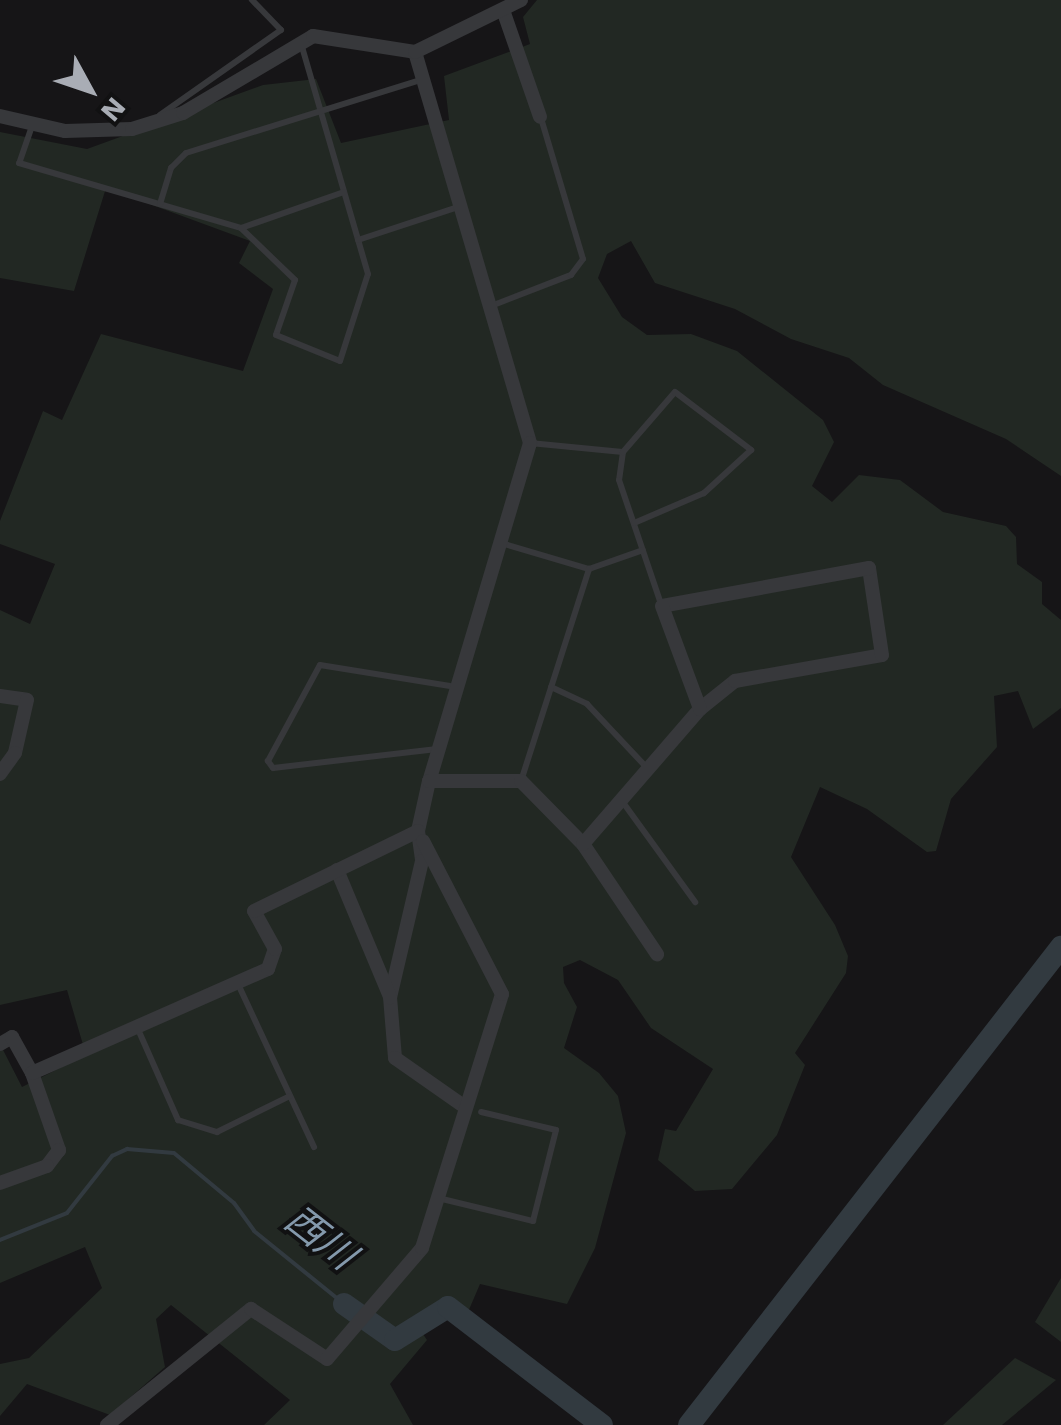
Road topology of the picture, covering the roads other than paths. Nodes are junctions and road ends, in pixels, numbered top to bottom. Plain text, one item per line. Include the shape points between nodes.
1 (252, 0) edge
2 (521, 0) edge
3 (503, 10) junction
4 (300, 43) junction
5 (414, 52) junction
6 (422, 80) junction
7 (320, 112) junction
8 (0, 116) edge
9 (540, 117) joint
10 (32, 123) junction
11 (147, 124) junction
12 (344, 192) junction
13 (160, 204) junction
14 (459, 207) junction
15 (241, 228) junction
16 (358, 240) junction
17 (490, 307) junction
18 (530, 443) junction
19 (623, 452) junction
20 (634, 523) junction
21 (500, 542) junction
22 (643, 550) junction
23 (589, 569) junction
24 (662, 606) junction
25 (457, 687) junction
26 (551, 687) junction
27 (0, 696) edge
28 (700, 709) junction
29 (438, 749) junction
30 (648, 768) junction
31 (0, 774) edge
32 (429, 781) junction
33 (521, 781) junction
34 (622, 800) junction
35 (418, 831) junction
36 (583, 844) junction
37 (337, 870) junction
38 (695, 902) dead end
39 (657, 954) dead end
40 (238, 983) junction
41 (390, 998) junction
42 (137, 1027) junction
43 (0, 1044) edge
44 (32, 1073) junction
45 (290, 1096) junction
46 (465, 1107) junction
47 (481, 1112) dead end
48 (314, 1147) dead end
49 (0, 1183) edge
50 (437, 1198) junction
51 (108, 1425) edge

1 - 11 lane via 281,30
2 - 3 street
3 - 5 street
3 - 9 street
4 - 5 street via 332,36
4 - 7 lane
4 - 11 street via 216,95
5 - 6 street
6 - 7 lane
6 - 14 street
7 - 12 lane
7 - 13 lane via 186,152 171,168
8 - 10 street
9 - 17 lane via 582,259 571,274
10 - 11 street via 101,134
10 - 13 lane via 19,162
12 - 15 lane
12 - 16 lane
13 - 15 lane
14 - 16 lane
14 - 17 street
15 - 16 lane via 294,280 276,335 340,361 368,274
17 - 18 street
18 - 19 lane
18 - 21 street
19 - 20 lane via 620,480
19 - 20 lane via 675,392 750,450 704,493
20 - 22 lane
21 - 23 lane
21 - 25 street
22 - 23 lane
22 - 24 lane
23 - 26 lane
24 - 28 street
24 - 28 street via 868,568 882,655 734,681
25 - 29 street
25 - 29 lane via 320,664 268,760 273,768
26 - 30 lane via 587,704
26 - 33 lane
27 - 31 street via 27,700 15,753
28 - 30 street
29 - 32 street
30 - 34 street
32 - 33 street
32 - 35 street
33 - 36 street
34 - 36 street
34 - 38 lane
35 - 37 street
35 - 41 street via 422,861
35 - 46 street via 502,994
36 - 39 street
37 - 40 street via 254,911 274,959 268,970
37 - 41 street
40 - 42 street
40 - 45 lane
41 - 46 street via 394,1058
42 - 44 street
42 - 45 lane via 178,1120 217,1132
43 - 44 street via 12,1037
44 - 49 street via 59,1150 47,1166
45 - 48 lane
46 - 50 street
47 - 50 lane via 556,1130 533,1221
50 - 51 street via 422,1248 327,1359 252,1309

